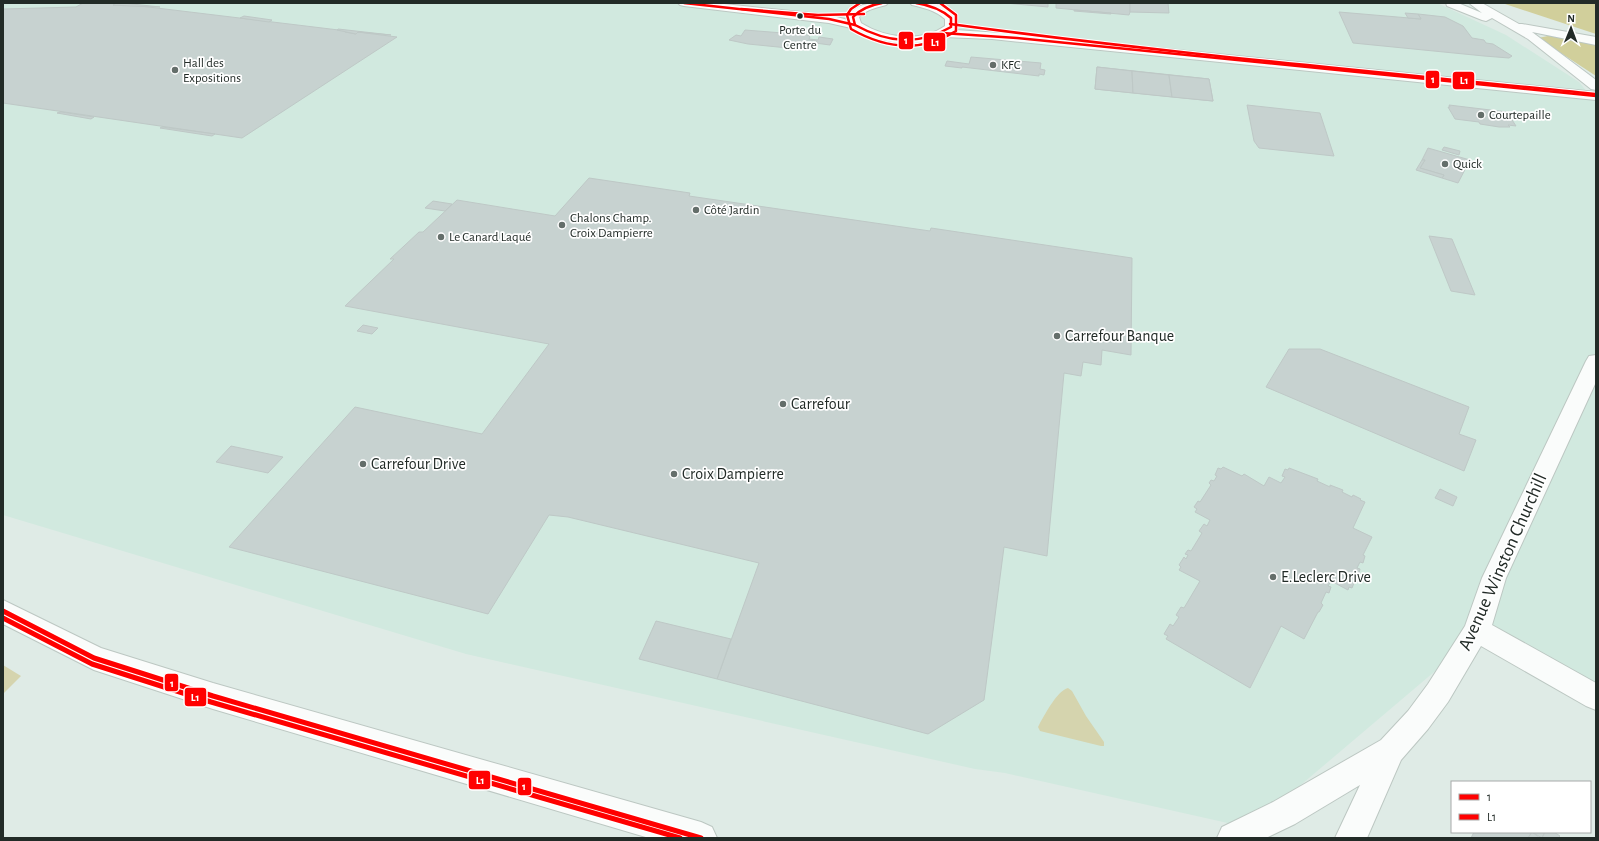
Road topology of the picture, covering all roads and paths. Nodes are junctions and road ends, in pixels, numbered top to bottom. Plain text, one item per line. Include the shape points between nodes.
1 (684, 3) edge
2 (742, 3) edge
3 (882, 3) edge
4 (921, 3) edge
5 (1446, 3) edge
6 (1464, 3) edge
7 (1474, 3) edge
8 (1451, 4) edge
9 (864, 8) junction
10 (951, 18) junction
11 (855, 24) junction
12 (1513, 25) junction
13 (942, 33) junction
14 (1596, 41) edge
15 (1550, 50) junction
16 (1549, 87) junction
17 (1596, 87) edge
18 (1596, 96) edge
19 (1596, 361) edge
20 (3, 611) edge
21 (1477, 630) junction
22 (1596, 698) edge
23 (1391, 750) junction
24 (701, 838) edge
25 (1233, 838) edge
26 (1351, 838) edge

1 - 11 main road
2 - 9 main road via 825,10
3 - 9 main road
4 - 10 main road via 946,13
5 - 8 street
6 - 8 street
7 - 12 street
8 - 15 street
9 - 11 main road via 855,14
10 - 13 main road via 951,26
10 - 16 main road
11 - 13 main road via 870,34 897,39 926,38
12 - 14 street
12 - 15 street
13 - 16 main road via 996,35 1076,45
15 - 17 street
16 - 17 main road
16 - 18 main road
19 - 21 street, Avenue Winston Churchill via 1494,578
20 - 24 street via 94,658 220,698
21 - 22 street
21 - 23 street, Avenue Winston Churchill via 1438,693
23 - 25 street via 1284,813
23 - 26 street, Avenue Winston Churchill

